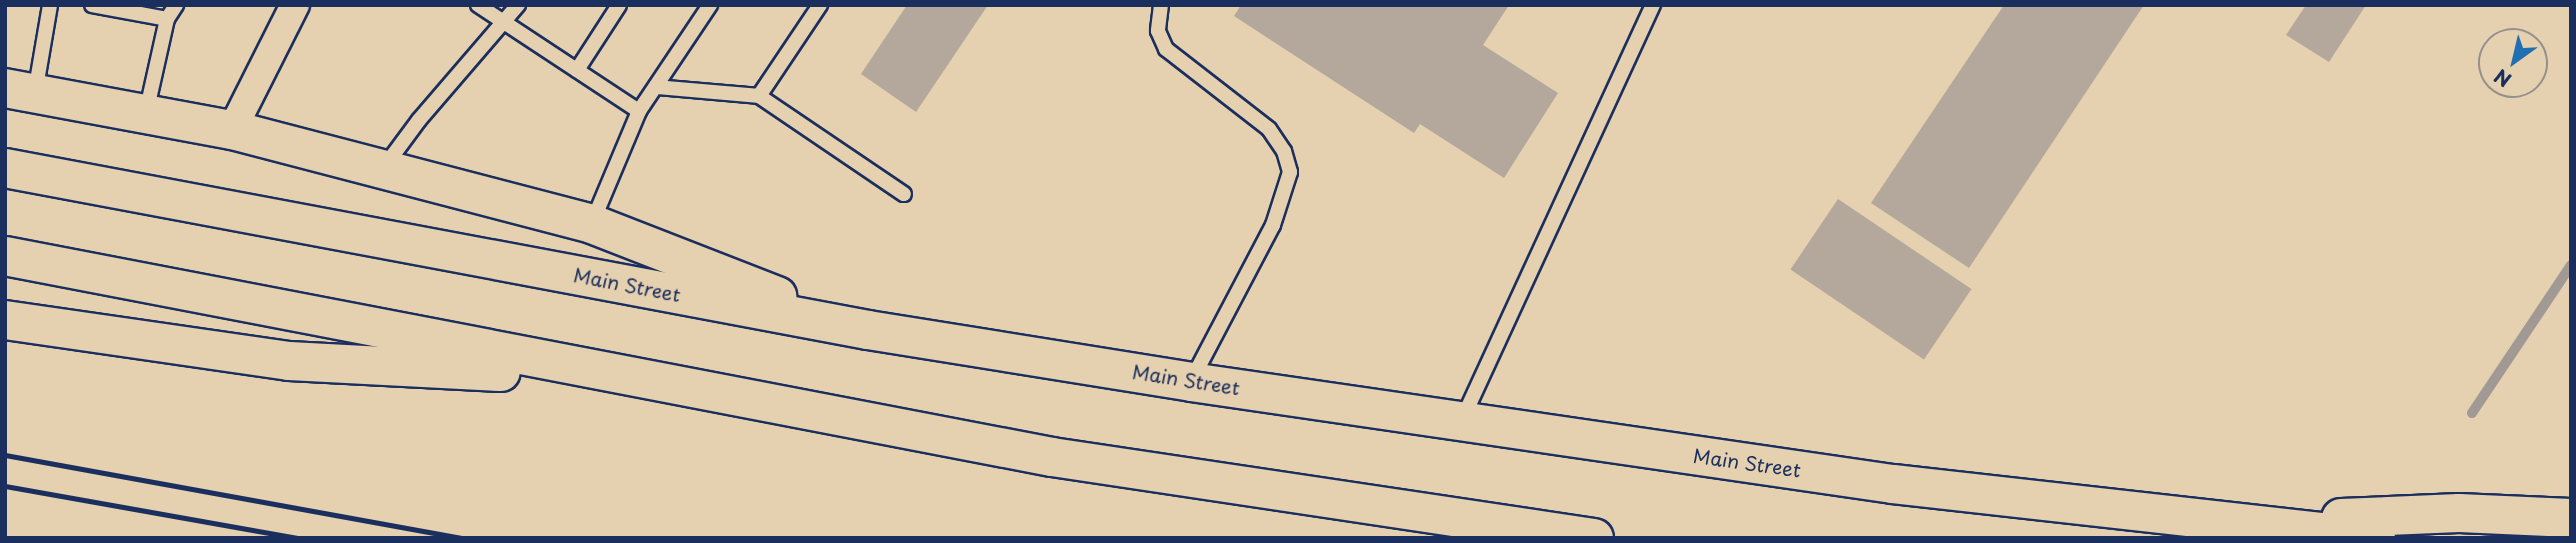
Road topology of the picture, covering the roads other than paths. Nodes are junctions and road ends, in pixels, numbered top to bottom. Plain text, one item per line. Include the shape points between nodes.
1 (50, 5) edge
2 (92, 5) edge
3 (176, 5) edge
4 (295, 5) edge
5 (478, 5) edge
6 (518, 5) edge
7 (619, 5) edge
8 (710, 5) edge
9 (820, 5) edge
10 (1161, 5) edge
11 (1653, 5) edge
12 (167, 19) junction
13 (506, 23) junction
14 (577, 70) junction
15 (656, 87) junction
16 (20, 91) edge
17 (759, 96) junction
18 (639, 111) junction
19 (145, 114) junction
20 (232, 130) junction
21 (5, 168) edge
22 (382, 170) junction
23 (904, 194) dead end
24 (592, 224) junction
25 (5, 256) edge
26 (5, 320) edge
27 (867, 330) junction
28 (639, 379) junction
29 (1191, 382) junction
30 (1461, 421) junction
31 (2571, 518) edge
32 (2248, 522) junction
33 (1594, 538) edge
34 (2375, 538) edge

1 - 16 lane
2 - 12 lane
3 - 12 lane
4 - 20 street
5 - 13 lane
6 - 13 lane
7 - 14 lane
8 - 15 lane
9 - 17 lane
10 - 29 lane via 1158,32 1166,49 1269,129 1284,150 1290,172 1273,225
11 - 30 lane
12 - 19 lane
13 - 14 lane
13 - 22 lane via 419,120
14 - 18 lane
15 - 17 lane
15 - 18 lane
16 - 19 highway
17 - 23 lane
18 - 24 lane
19 - 20 highway
20 - 22 highway
21 - 27 highway, Main Street
22 - 24 highway
24 - 27 highway
25 - 28 highway
26 - 28 highway via 289,361
27 - 29 highway, Main Street
28 - 33 highway via 1052,457
29 - 30 highway, Main Street
30 - 32 highway, Main Street via 1892,484
31 - 32 highway via 2459,513
32 - 34 highway, Main Street

